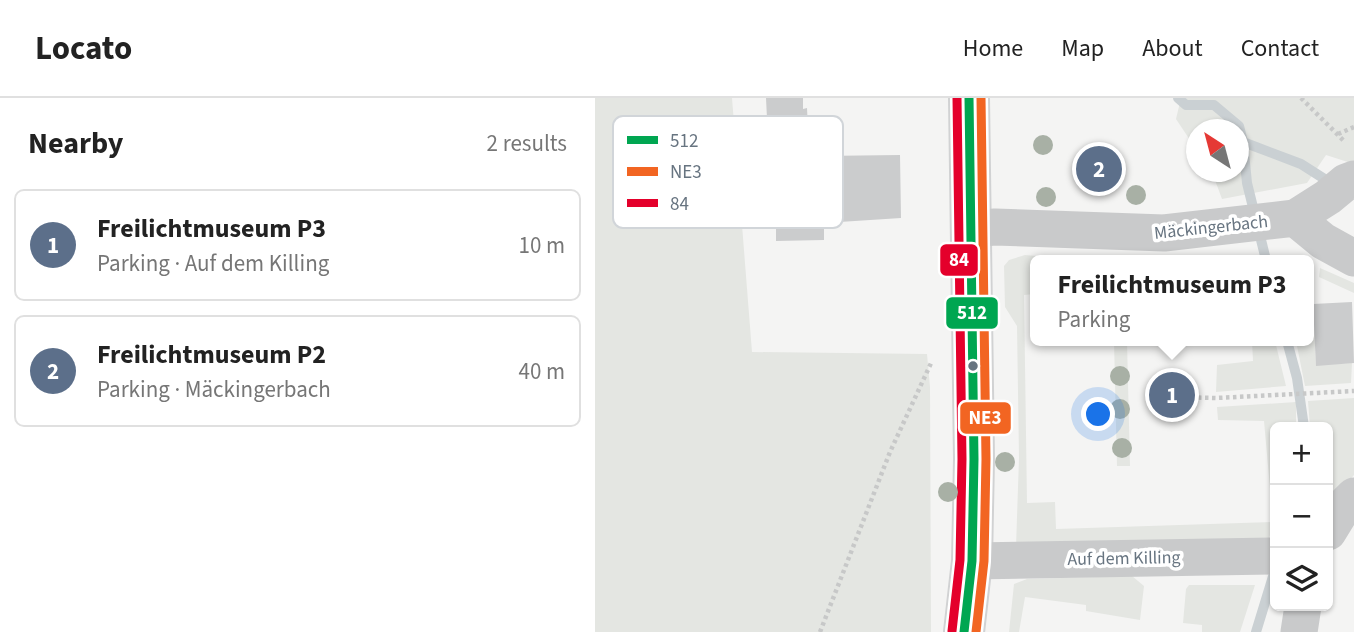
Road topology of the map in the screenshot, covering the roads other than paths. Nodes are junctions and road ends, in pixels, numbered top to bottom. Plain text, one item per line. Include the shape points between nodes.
1 (969, 98) edge
2 (1343, 186) edge
3 (1268, 221) junction
4 (971, 229) junction
5 (1354, 258) edge
6 (1354, 496) edge
7 (1333, 524) edge
8 (1270, 556) edge
9 (972, 561) junction
10 (1302, 611) edge
11 (964, 632) edge
12 (1299, 632) edge

1 - 4 main road
2 - 3 street, Mäckingerbach
3 - 4 street, Mäckingerbach via 1164,233
3 - 5 street
4 - 9 main road
6 - 7 street
8 - 9 street, Auf dem Killing
9 - 11 main road
10 - 12 street

